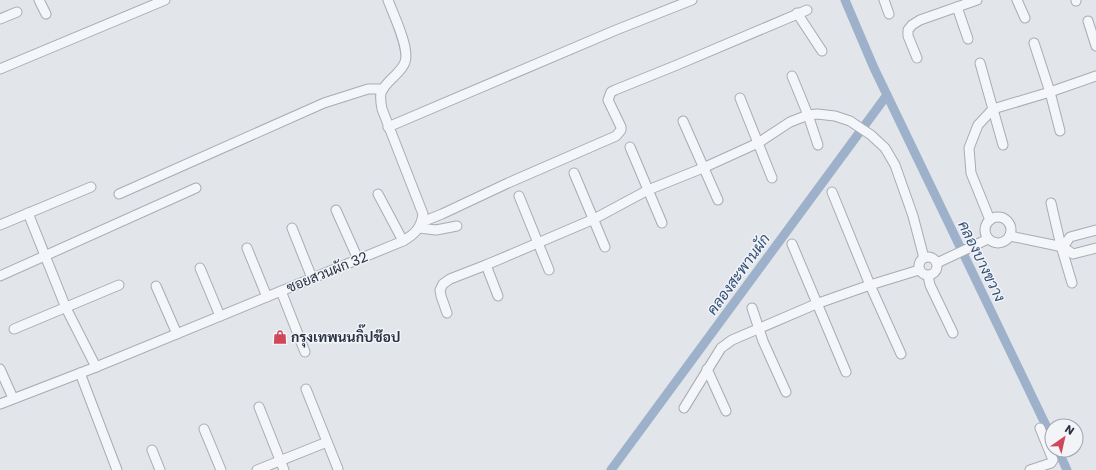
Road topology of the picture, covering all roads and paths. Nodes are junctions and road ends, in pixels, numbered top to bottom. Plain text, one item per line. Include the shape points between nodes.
1 (40, 0) edge
2 (166, 0) edge
3 (388, 0) edge
4 (692, 0) edge
5 (884, 0) edge
6 (977, 0) edge
7 (1017, 0) edge
8 (957, 7) junction
9 (807, 10) dead end
10 (17, 12) dead end
11 (46, 14) dead end
12 (797, 14) junction
13 (889, 14) dead end
14 (1025, 18) dead end
15 (0, 19) edge
16 (1088, 21) dead end
17 (968, 39) dead end
18 (1034, 43) dead end
19 (1096, 46) edge
20 (822, 51) dead end
21 (917, 58) dead end
22 (980, 63) dead end
23 (0, 70) edge
24 (792, 76) dead end
25 (1096, 76) edge
26 (383, 89) junction
27 (1050, 92) junction
28 (740, 98) dead end
29 (993, 109) junction
30 (808, 115) junction
31 (683, 121) dead end
32 (388, 127) junction
33 (1060, 131) dead end
34 (758, 143) junction
35 (1003, 144) dead end
36 (818, 145) dead end
37 (630, 147) dead end
38 (703, 168) junction
39 (574, 173) dead end
40 (772, 178) dead end
41 (91, 187) dead end
42 (196, 188) dead end
43 (648, 190) junction
44 (832, 192) dead end
45 (119, 194) dead end
46 (378, 194) dead end
47 (519, 196) dead end
48 (718, 200) dead end
49 (1051, 202) dead end
50 (336, 210) dead end
51 (28, 213) junction
52 (594, 219) junction
53 (990, 220) junction
54 (662, 223) dead end
55 (0, 225) edge
56 (420, 225) junction
57 (457, 226) dead end
58 (292, 228) dead end
59 (1096, 230) edge
60 (1010, 236) junction
61 (988, 238) junction
62 (403, 241) junction
63 (538, 243) junction
64 (792, 244) dead end
65 (605, 246) dead end
66 (1062, 246) junction
67 (247, 248) dead end
68 (1096, 248) edge
69 (44, 256) junction
70 (924, 258) junction
71 (358, 259) junction
72 (937, 263) junction
73 (486, 265) junction
74 (200, 268) dead end
75 (549, 270) dead end
76 (919, 270) junction
77 (0, 276) edge
78 (928, 276) junction
79 (312, 278) junction
80 (1072, 282) dead end
81 (119, 285) dead end
82 (870, 285) junction
83 (156, 286) dead end
84 (281, 291) junction
85 (498, 296) dead end
86 (267, 297) junction
87 (816, 304) junction
88 (66, 308) junction
89 (752, 308) dead end
90 (447, 313) dead end
91 (220, 316) junction
92 (14, 329) dead end
93 (760, 329) junction
94 (953, 333) dead end
95 (177, 334) junction
96 (305, 352) dead end
97 (901, 354) dead end
98 (96, 367) junction
99 (0, 369) edge
100 (707, 369) junction
101 (846, 372) dead end
102 (80, 373) junction
103 (306, 389) dead end
104 (786, 392) dead end
105 (13, 398) junction
106 (0, 404) edge
107 (259, 407) dead end
108 (684, 408) dead end
109 (726, 411) dead end
110 (1040, 428) dead end
111 (204, 429) dead end
112 (327, 442) junction
113 (152, 450) dead end
114 (281, 460) junction
115 (338, 469) edge
116 (117, 470) edge
117 (160, 470) edge
118 (221, 470) edge
119 (257, 470) edge
120 (284, 470) edge
121 (1030, 470) edge

1 - 11 street
2 - 23 street
3 - 26 street via 405,46 406,61
4 - 32 street
5 - 13 street
6 - 8 street
7 - 14 street
8 - 17 street
8 - 21 street via 920,20 908,30
9 - 12 street
10 - 15 street
12 - 20 street
12 - 56 street, ซอยสวนผัก 32 via 611,92 608,100 621,127 616,136
16 - 19 street
18 - 27 street
22 - 29 street
24 - 30 street
25 - 27 street
26 - 32 street via 382,109
26 - 45 street via 368,89 324,103
27 - 29 street
27 - 33 street
28 - 34 street
29 - 35 street
29 - 53 street via 978,126 969,148 970,173
30 - 34 street via 790,122
30 - 36 street
30 - 70 street via 835,116 850,122 886,148 895,165 913,216
31 - 38 street
32 - 56 street via 421,205 423,214
34 - 38 street
34 - 40 street
37 - 43 street
38 - 43 street
38 - 48 street
39 - 52 street
41 - 51 street
42 - 69 street
43 - 52 street
43 - 54 street
44 - 82 street
46 - 62 street
47 - 63 street
49 - 66 street
50 - 71 street
51 - 55 street
51 - 69 street
52 - 63 street
52 - 65 street
53 - 60 street via 998,217 1006,219 1011,227
53 - 61 street via 985,227
56 - 57 street via 436,230
56 - 62 street, ซอยสวนผัก 32 via 414,234
58 - 79 street
59 - 66 street via 1070,237
60 - 61 street via 1000,243
60 - 66 street
61 - 72 street
62 - 71 street, ซอยสวนผัก 32
63 - 73 street
63 - 75 street
64 - 87 street
66 - 68 street via 1073,254
66 - 80 street
67 - 86 street
69 - 77 street
69 - 88 street
70 - 72 street via 931,258
70 - 76 street via 919,263
71 - 79 street, ซอยสวนผัก 32
72 - 78 street via 935,273
73 - 85 street
73 - 90 street via 443,284 440,290
74 - 91 street
76 - 78 street
76 - 82 street
78 - 94 street
79 - 84 street, ซอยสวนผัก 32
81 - 88 street
82 - 87 street
82 - 97 street
83 - 95 street
84 - 86 street, ซอยสวนผัก 32
84 - 96 street
86 - 91 street, ซอยสวนผัก 32
87 - 93 street
87 - 101 street
88 - 92 street
88 - 98 street
89 - 93 street
91 - 95 street, ซอยสวนผัก 32
93 - 100 street via 732,340 721,348
93 - 104 street
95 - 98 street, ซอยสวนผัก 32
98 - 102 street, ซอยสวนผัก 32
99 - 105 street
100 - 108 street
100 - 109 street
102 - 105 street, ซอยสวนผัก 32
102 - 116 street
103 - 112 street
105 - 106 street, ซอยสวนผัก 32
107 - 114 street
110 - 121 street via 1053,460
111 - 118 street
112 - 114 street
112 - 115 street
113 - 117 street
114 - 119 street
114 - 120 street

